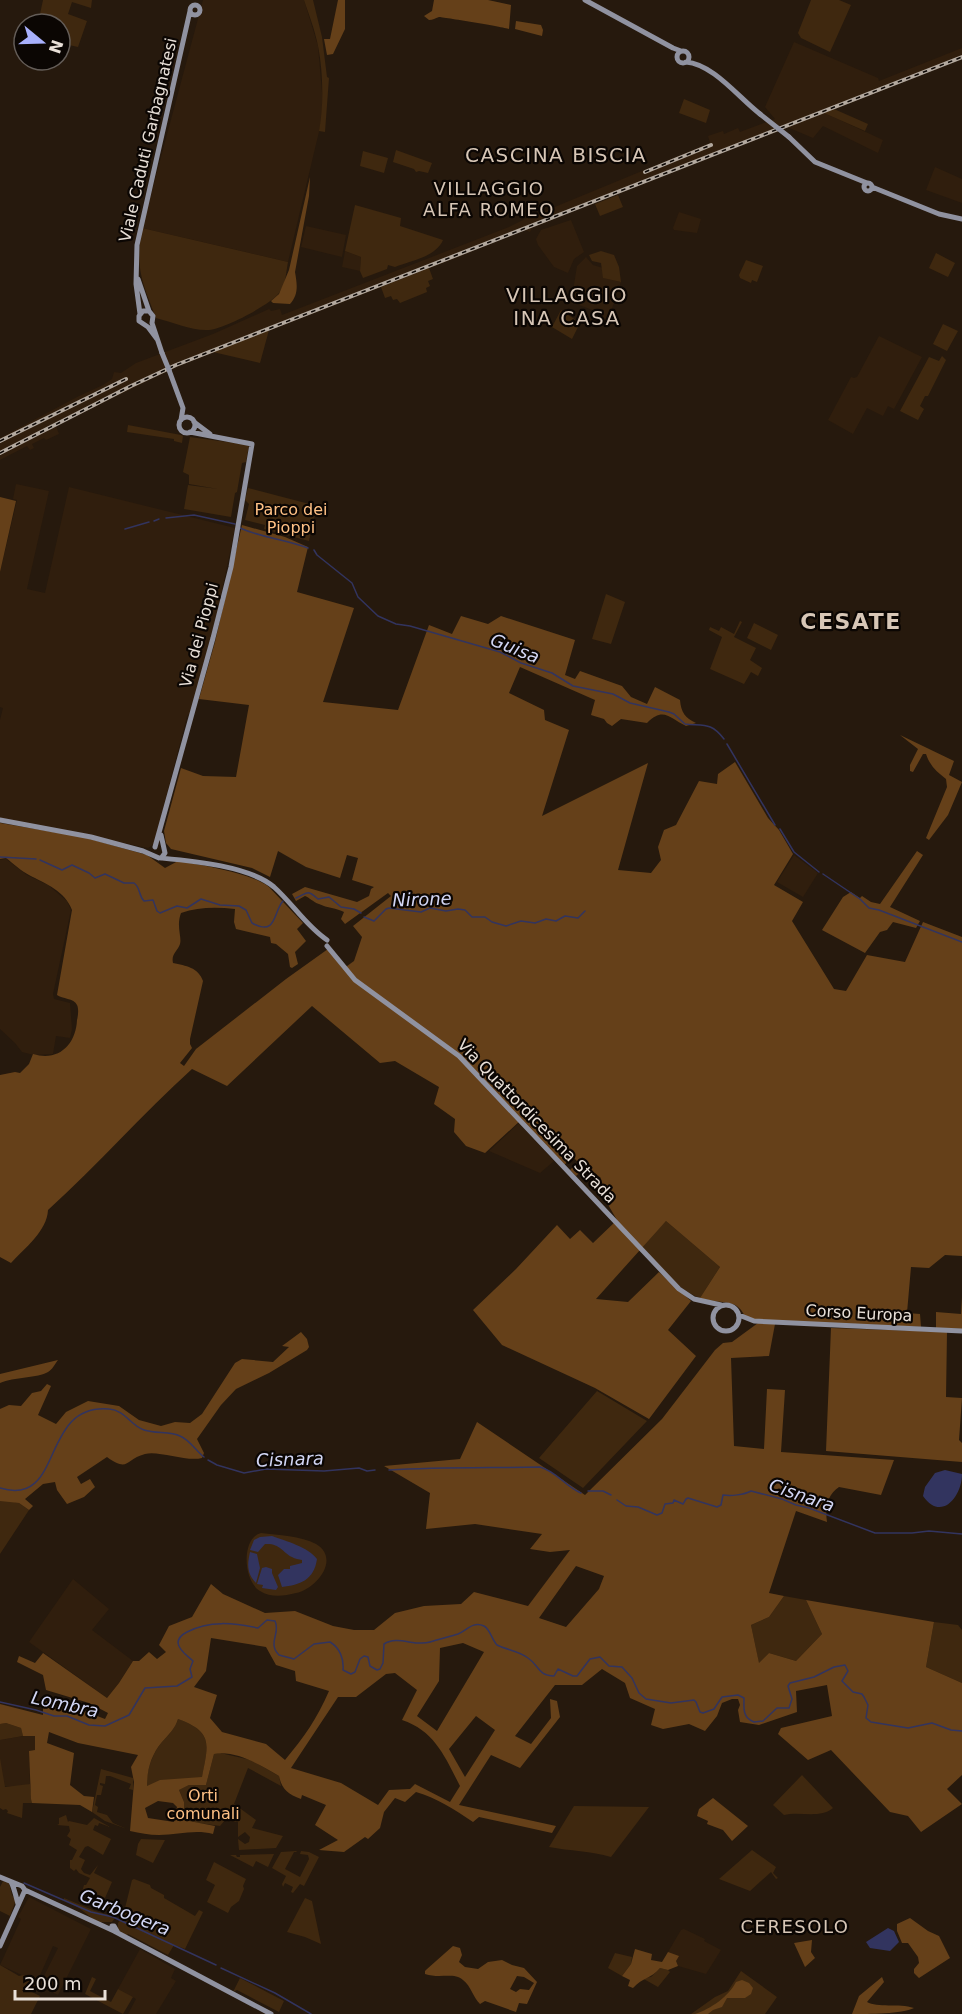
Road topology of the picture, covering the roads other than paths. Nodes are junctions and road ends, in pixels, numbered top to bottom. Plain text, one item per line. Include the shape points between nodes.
1 (585, 0) edge
2 (196, 6) edge
3 (679, 53) junction
4 (687, 59) junction
5 (962, 219) edge
6 (136, 262) junction
7 (149, 311) junction
8 (140, 315) junction
9 (149, 324) junction
10 (180, 400) junction
11 (181, 420) junction
12 (192, 420) junction
13 (190, 432) junction
14 (214, 436) junction
15 (0, 820) edge
16 (160, 830) junction
17 (163, 848) junction
18 (156, 853) junction
19 (181, 859) junction
20 (638, 1246) junction
21 (642, 1254) junction
22 (651, 1259) junction
23 (664, 1274) junction
24 (709, 1304) junction
25 (721, 1305) junction
26 (713, 1313) junction
27 (739, 1315) junction
28 (754, 1321) junction
29 (736, 1326) junction
30 (962, 1331) edge
31 (0, 1877) edge
32 (15, 1889) junction
33 (24, 1893) junction
34 (18, 1906) junction
35 (0, 1946) edge
36 (271, 2014) edge

1 - 3 street
2 - 6 street, Viale Caduti Garbagnatesi via 188,25 138,238
3 - 4 street via 686,51
3 - 4 street via 680,62
4 - 5 street, bridge via 725,82 815,162 868,187
6 - 7 street, Viale Caduti Garbagnatesi
6 - 8 street, Viale Caduti Garbagnatesi
7 - 8 street
7 - 9 street via 153,316
8 - 9 street via 140,322
9 - 10 street, bridge
10 - 11 street
10 - 12 street
11 - 12 street
11 - 13 street via 180,430
12 - 13 street
12 - 14 street
13 - 14 street
14 - 16 street, Via dei Pioppi via 252,444 231,567
15 - 18 street
16 - 17 street, Via dei Pioppi
16 - 18 street, Via dei Pioppi
17 - 18 street
17 - 18 street via 164,854
17 - 19 street
18 - 19 street
19 - 20 street, Via Quattordicesima Strada via 251,874 275,889 355,980 459,1056
20 - 21 street, Via Quattordicesima Strada
20 - 22 street, Via Quattordicesima Strada
21 - 22 street
21 - 23 street, Via Quattordicesima Strada
22 - 23 street, Via Quattordicesima Strada
23 - 24 street, Via Quattordicesima Strada via 687,1295
24 - 25 street, Via Quattordicesima Strada
24 - 26 street
25 - 26 street
25 - 27 street via 734,1307
26 - 29 street via 713,1323 719,1329 728,1331
27 - 28 street, Corso Europa
27 - 29 street
28 - 29 street, Corso Europa
28 - 30 street, Corso Europa
31 - 32 street via 10,1881
32 - 33 street
32 - 33 street via 22,1886
32 - 34 street
33 - 34 street
33 - 36 street via 33,1893 114,1930
34 - 35 street

